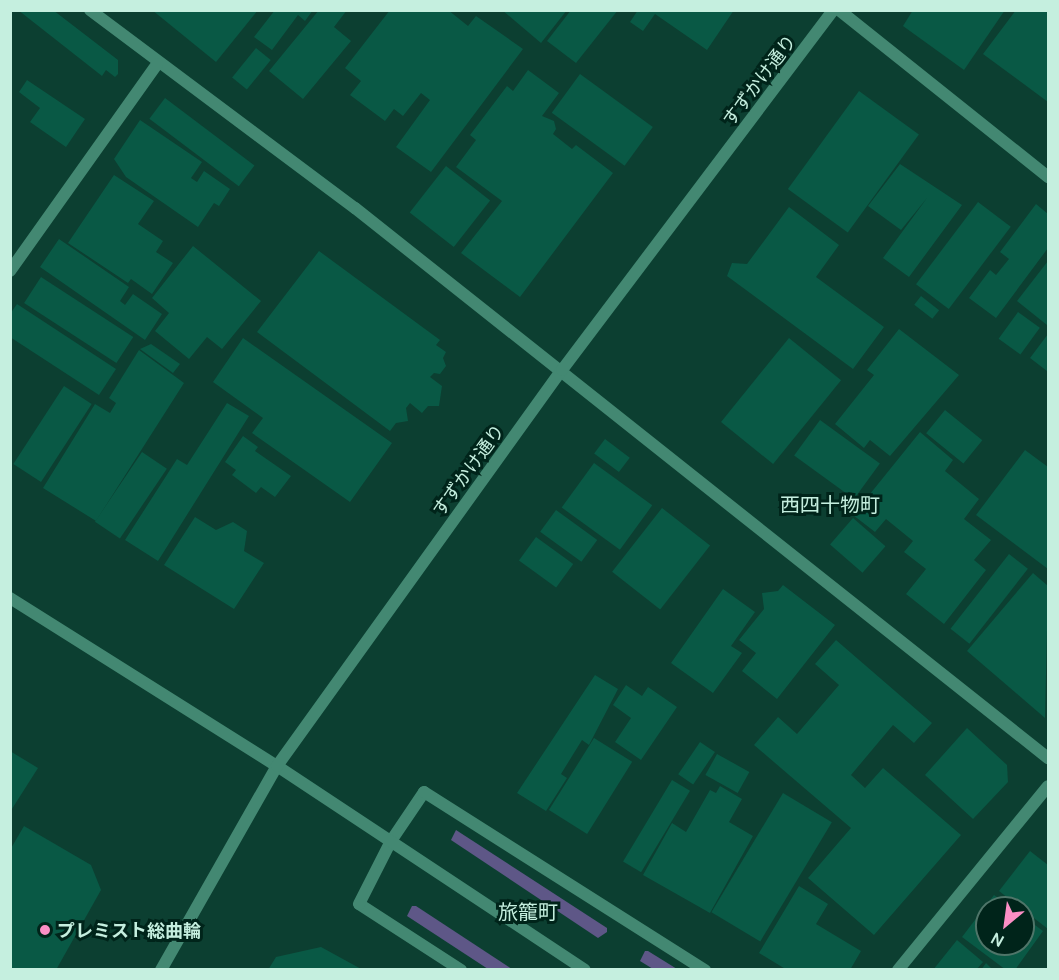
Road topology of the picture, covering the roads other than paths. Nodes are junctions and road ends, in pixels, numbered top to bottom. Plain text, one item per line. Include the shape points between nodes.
1 (90, 10) edge
2 (833, 10) edge
3 (838, 10) edge
4 (157, 64) junction
5 (1048, 177) edge
6 (10, 271) edge
7 (562, 370) junction
8 (10, 598) edge
9 (1048, 758) edge
10 (277, 766) junction
11 (1048, 786) edge
12 (391, 841) junction
13 (161, 969) edge
14 (461, 969) edge
15 (585, 969) edge
16 (705, 969) edge
17 (898, 969) edge

1 - 4 street
2 - 7 street, すずかけ通り
3 - 5 street
4 - 6 street
4 - 7 street via 355,208
7 - 9 street
7 - 10 street, すずかけ通り
8 - 10 street
10 - 12 street
10 - 13 street, すずかけ通り
11 - 17 street
12 - 14 street via 359,904
12 - 15 street
12 - 16 street via 424,792

